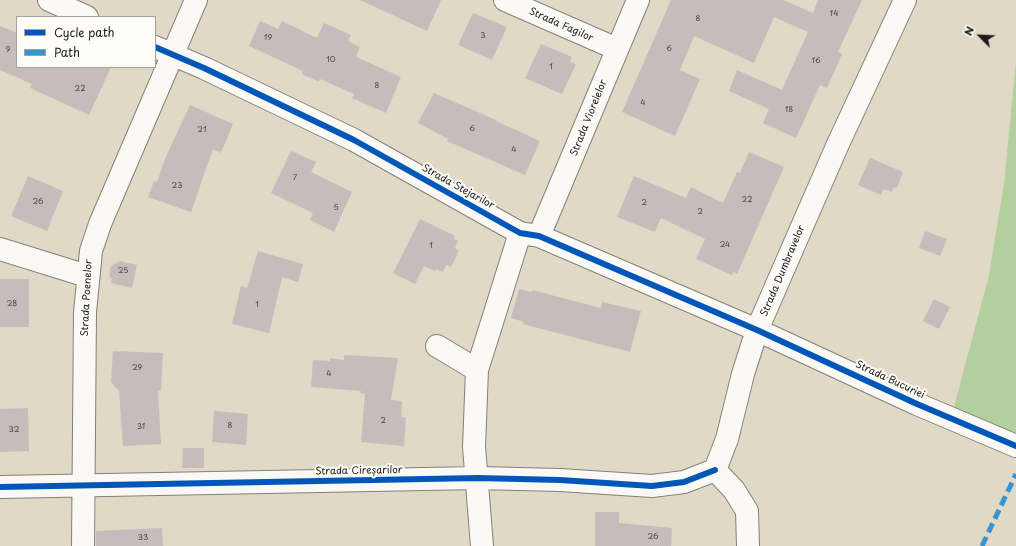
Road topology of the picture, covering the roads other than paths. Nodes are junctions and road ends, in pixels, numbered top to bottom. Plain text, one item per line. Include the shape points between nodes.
1 (49, 0) edge
2 (196, 0) edge
3 (505, 0) edge
4 (638, 0) edge
5 (905, 0) edge
6 (85, 16) edge
7 (617, 49) junction
8 (163, 51) edge
9 (530, 234) junction
10 (0, 249) edge
11 (87, 276) junction
12 (757, 330) junction
13 (438, 346) dead end
14 (477, 370) junction
15 (1016, 446) edge
16 (715, 470) junction
17 (478, 478) junction
18 (0, 487) edge
19 (82, 487) junction
20 (83, 546) edge
21 (482, 546) edge
22 (748, 546) edge

1 - 6 street
2 - 8 street, Strada Poenelor
3 - 7 street, Strada Fagilor
4 - 7 street, Strada Viorelelor
5 - 12 street, Strada Dumbravelor via 838,144
7 - 9 street, Strada Viorelelor via 580,143
8 - 9 street, Strada Stejarilor via 354,140
8 - 11 street, Strada Poenelor via 90,251
9 - 12 street, Strada Stejarilor
9 - 14 street
10 - 11 street
11 - 19 street, Strada Poenelor
12 - 15 street, Strada Bucuriei via 917,404
12 - 16 street, Strada Dumbravelor via 727,439
13 - 14 street
14 - 17 street via 474,447
16 - 17 street, Strada Cireșarilor via 684,482 652,486
16 - 22 street via 734,490 747,511
17 - 19 street, Strada Cireșarilor
17 - 21 street
18 - 19 street, Strada Cireșarilor
19 - 20 street, Strada Poenelor

